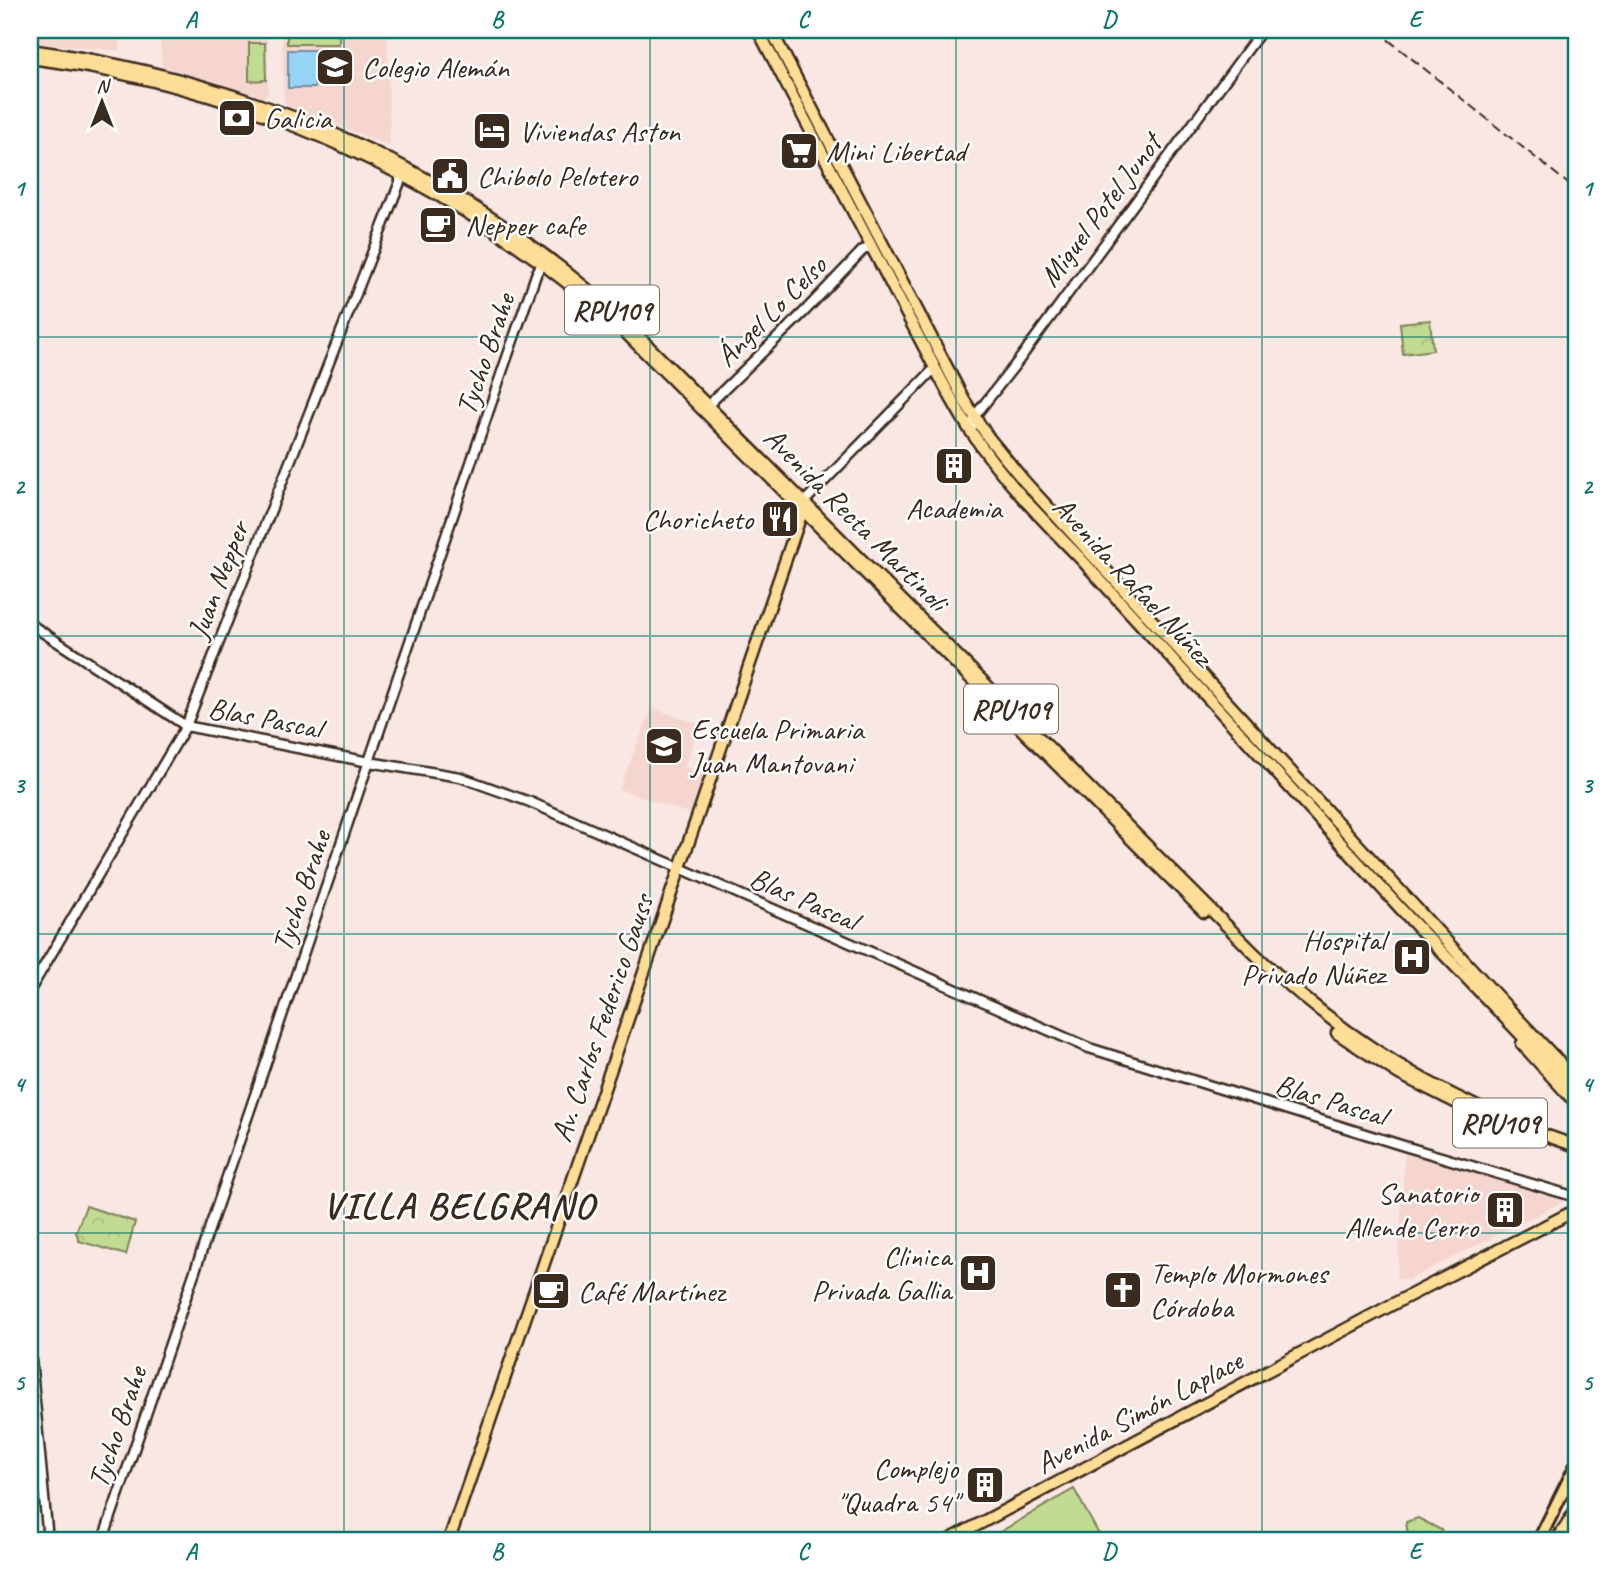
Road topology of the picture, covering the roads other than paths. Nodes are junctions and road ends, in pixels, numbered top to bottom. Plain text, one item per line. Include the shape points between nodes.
1 (758, 30) edge
2 (771, 30) edge
3 (1262, 30) edge
4 (30, 50) edge
5 (30, 58) edge
6 (400, 169) junction
7 (872, 247) junction
8 (890, 257) junction
9 (545, 261) junction
10 (939, 352) junction
11 (935, 368) junction
12 (705, 408) junction
13 (974, 417) junction
14 (971, 432) junction
15 (804, 506) junction
16 (30, 624) edge
17 (186, 726) junction
18 (369, 762) junction
19 (1288, 785) junction
20 (1340, 825) junction
21 (1352, 837) junction
22 (1351, 854) junction
23 (1153, 862) junction
24 (679, 869) junction
25 (1193, 891) junction
26 (30, 990) edge
27 (1502, 1009) junction
28 (1576, 1071) edge
29 (1576, 1080) edge
30 (1576, 1092) edge
31 (1576, 1103) edge
32 (1576, 1146) edge
33 (1576, 1153) edge
34 (1576, 1197) edge
35 (1576, 1210) edge
36 (30, 1348) edge
37 (1576, 1465) edge
38 (1576, 1511) edge
39 (48, 1540) edge
40 (103, 1540) edge
41 (449, 1540) edge
42 (948, 1540) edge
43 (1539, 1540) edge
44 (1557, 1540) edge

1 - 7 main road, Avenida Rafael Núñez
2 - 8 main road, Avenida Rafael Núñez
3 - 13 main road, Miguel Potel Junot
4 - 6 main road, Avenida Recta Martinoli / RPU109 via 130,67 228,93 291,116
5 - 6 main road, Avenida Recta Martinoli / RPU109 via 129,74 232,102
6 - 9 main road, Avenida Recta Martinoli / RPU109 via 473,207
6 - 17 main road, Juan Nepper via 400,182
7 - 8 main road
7 - 11 main road, Avenida Rafael Núñez
7 - 12 main road, Ángel Lo Celso via 863,250
8 - 10 main road, Avenida Rafael Núñez
9 - 12 main road, Avenida Recta Martinoli / RPU109 via 615,313
9 - 18 main road, Tycho Brahe via 537,272
10 - 11 main road
10 - 13 main road, Avenida Rafael Núñez
11 - 14 main road, Avenida Rafael Núñez
11 - 15 main road
12 - 15 main road, Avenida Recta Martinoli / RPU109
12 - 15 main road, Avenida Recta Martinoli / RPU109 via 747,456
13 - 14 main road
13 - 20 main road, Avenida Rafael Núñez via 1024,481
14 - 19 main road, Avenida Rafael Núñez via 1024,500
15 - 23 main road, Avenida Recta Martinoli / RPU109
15 - 24 main road, Av. Carlos Federico Gauss
15 - 25 main road, Avenida Recta Martinoli / RPU109
16 - 17 main road, Blas Pascal
17 - 18 main road, Blas Pascal
17 - 26 main road, Juan Nepper
18 - 24 main road, Blas Pascal via 474,781
18 - 40 main road, Tycho Brahe
19 - 20 main road via 1299,789 1331,824
19 - 22 main road, Avenida Rafael Núñez
20 - 21 main road, Avenida Rafael Núñez
21 - 22 main road
21 - 27 main road, Avenida Rafael Núñez
22 - 27 main road, Avenida Rafael Núñez
23 - 25 main road via 1159,862
23 - 33 main road, Avenida Recta Martinoli / RPU109 via 1277,984 1366,1054 1480,1115
24 - 34 main road, Blas Pascal via 1101,1052
24 - 41 main road, Av. Carlos Federico Gauss
25 - 32 main road, Avenida Recta Martinoli / RPU109 via 1281,979 1370,1047 1482,1108
27 - 28 main road via 1531,1024
27 - 29 main road, Avenida Rafael Núñez
27 - 30 main road, Avenida Rafael Núñez
27 - 31 main road via 1519,1041
35 - 42 main road, Avenida Simón Laplace
36 - 39 main road
37 - 43 highway
38 - 44 highway

